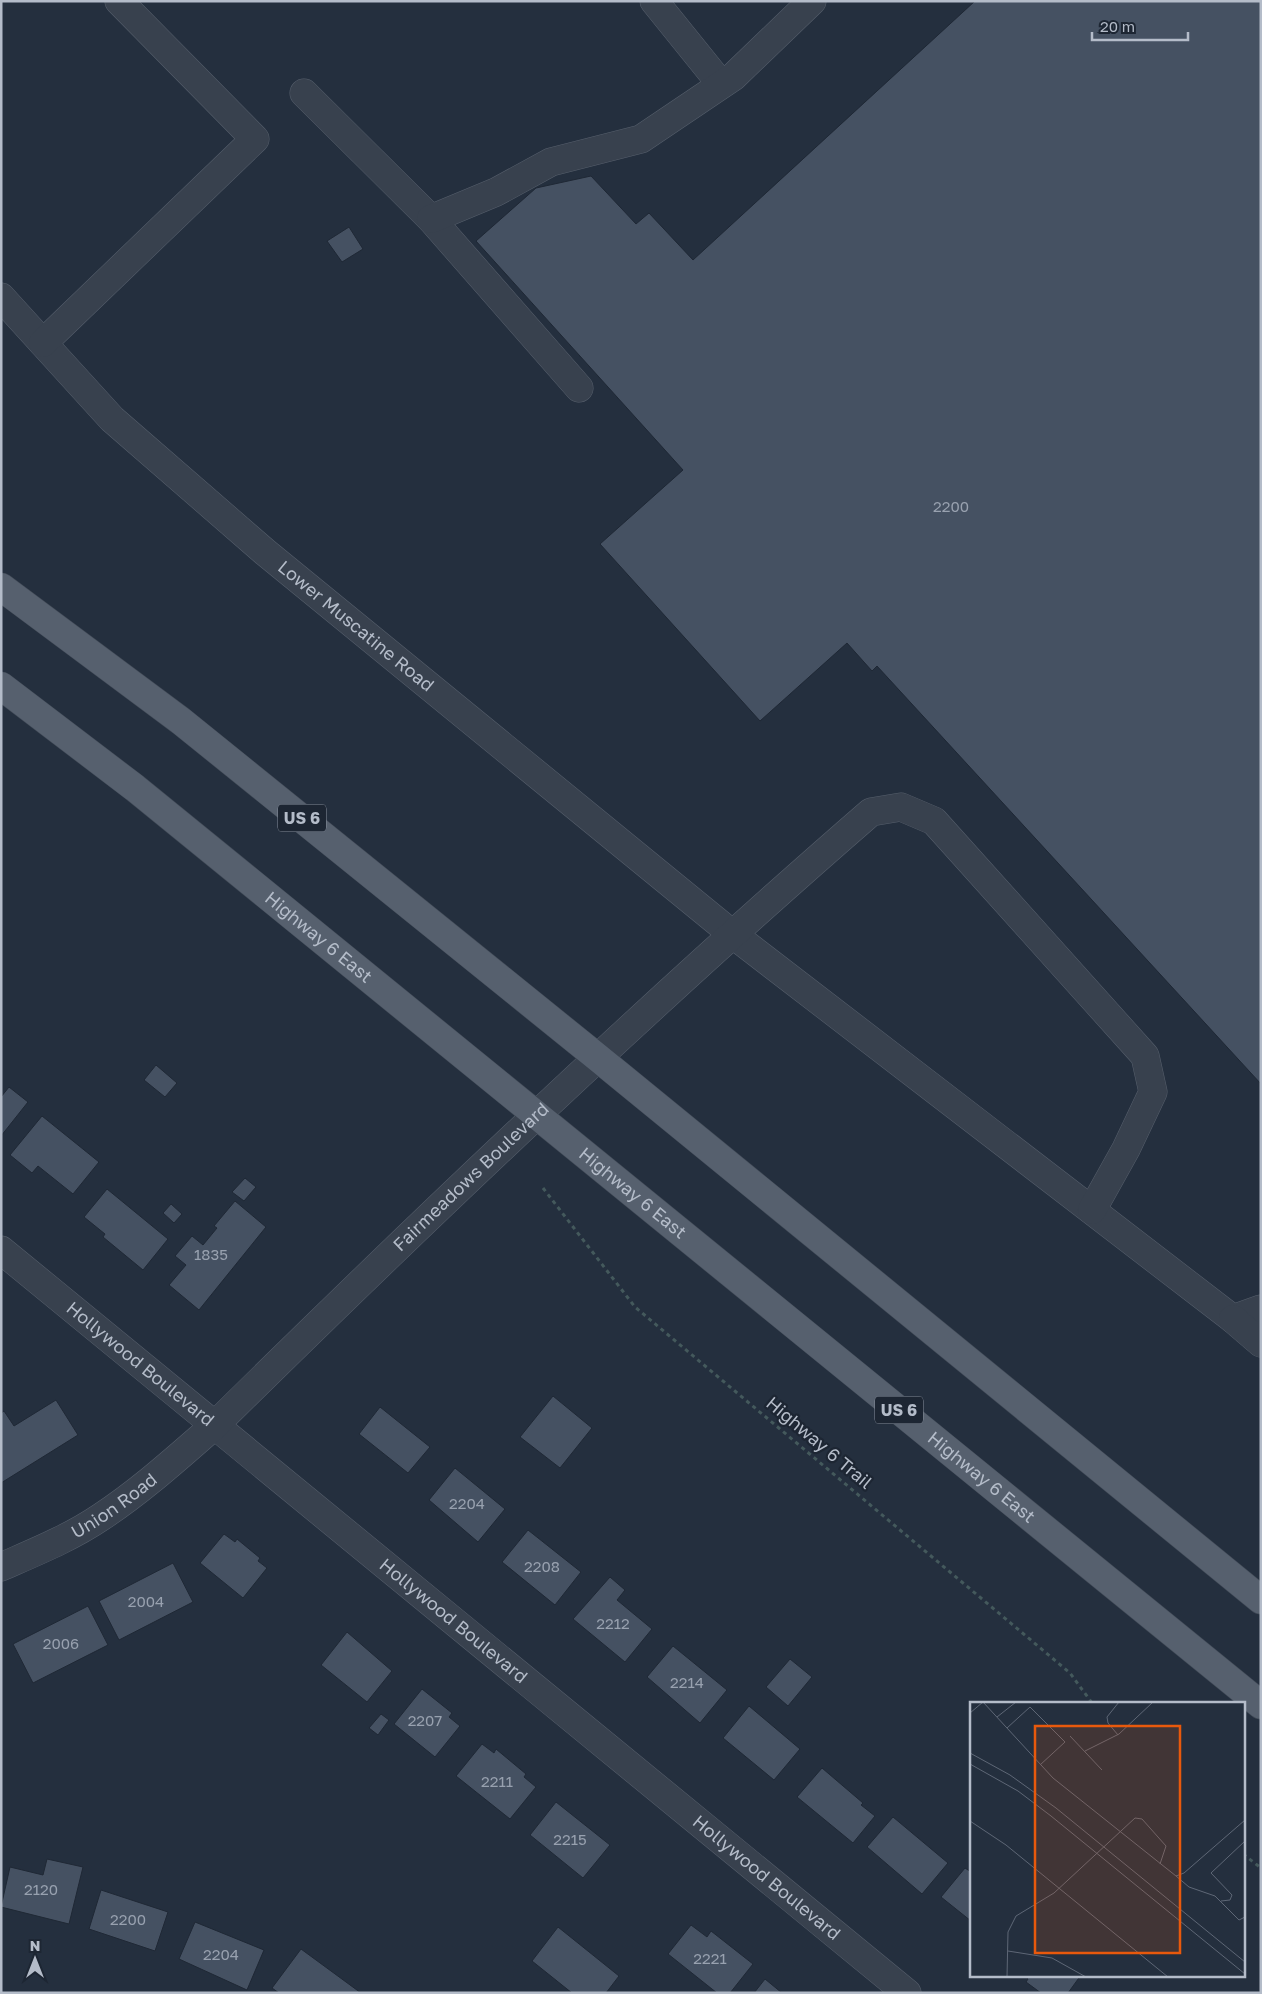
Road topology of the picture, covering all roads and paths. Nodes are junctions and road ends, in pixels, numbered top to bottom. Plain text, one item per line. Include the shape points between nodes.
1 (119, 1) edge
2 (654, 1) edge
3 (812, 1) edge
4 (721, 84) junction
5 (304, 93) dead end
6 (431, 219) junction
7 (1, 297) edge
8 (43, 343) junction
9 (579, 388) dead end
10 (1, 587) edge
11 (1, 686) edge
12 (731, 933) junction
13 (597, 1057) junction
14 (537, 1115) junction
15 (543, 1188) dead end
16 (1092, 1210) junction
17 (1, 1250) edge
18 (1261, 1309) edge
19 (1233, 1319) junction
20 (1261, 1343) edge
21 (215, 1425) junction
22 (1, 1567) edge
23 (1261, 1600) edge
24 (1091, 1702) edge
25 (1261, 1705) edge
26 (1244, 1855) edge
27 (1261, 1868) edge
28 (906, 1993) edge

1 - 8 street via 255,139
2 - 4 street
3 - 4 street via 733,77
4 - 6 street via 641,139 551,162 496,192
5 - 6 street
6 - 9 street
7 - 8 street, Lower Muscatine Road
8 - 12 street, Lower Muscatine Road via 112,419 211,506
10 - 13 main road, US 6 via 181,721
11 - 14 main road, Highway 6 East / US 6 via 135,788
12 - 13 street, Fairmeadows Boulevard
12 - 16 street, Lower Muscatine Road
12 - 16 street, Fairmeadows Boulevard via 872,812 901,807 934,821 1145,1056 1153,1092
13 - 14 street, Fairmeadows Boulevard
13 - 23 main road, US 6
14 - 21 street, Fairmeadows Boulevard
14 - 25 main road, Highway 6 East / US 6
15 - 24 path, Highway 6 Trail via 635,1306 1070,1673
16 - 19 street, Lower Muscatine Road
17 - 21 street, Hollywood Boulevard
18 - 19 street
19 - 20 street, Lower Muscatine Road
21 - 22 street, Union Road via 164,1470 101,1517 56,1543
21 - 28 street, Hollywood Boulevard
26 - 27 path

